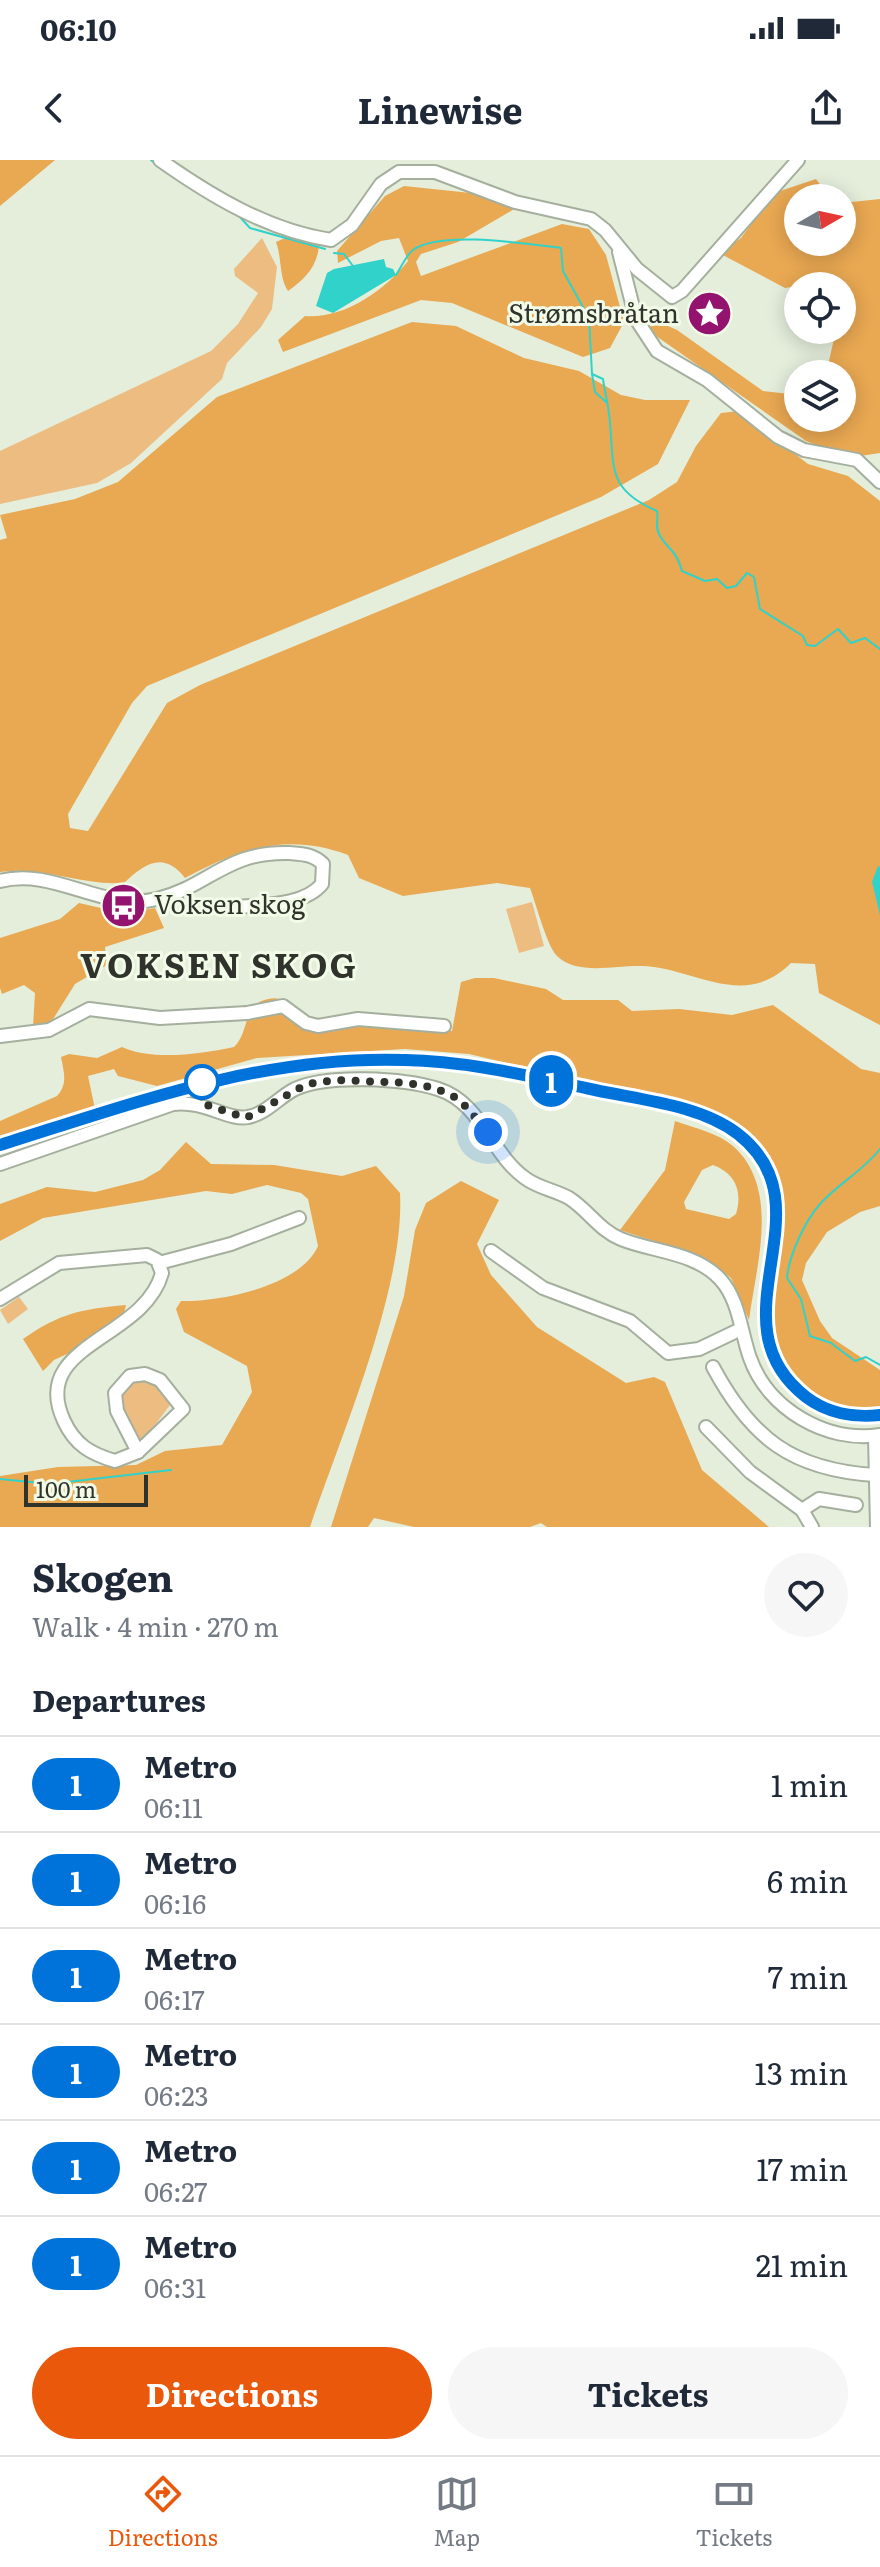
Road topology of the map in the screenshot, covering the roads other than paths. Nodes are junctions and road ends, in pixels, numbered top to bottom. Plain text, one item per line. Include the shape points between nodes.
1 (160, 160) edge
2 (798, 160) edge
3 (618, 248) junction
4 (880, 482) edge
5 (0, 881) edge
6 (228, 908) dead end
7 (444, 1026) dead end
8 (0, 1036) edge
9 (0, 1164) edge
10 (299, 1218) dead end
11 (491, 1251) dead end
12 (159, 1263) junction
13 (0, 1299) edge
14 (741, 1329) junction
15 (713, 1367) dead end
16 (706, 1427) dead end
17 (878, 1436) edge
18 (138, 1452) junction
19 (875, 1475) junction
20 (856, 1505) dead end
21 (802, 1510) junction
22 (812, 1527) edge
23 (877, 1527) edge

1 - 3 street via 259,219 319,238 331,240 342,233 392,176 420,170 457,178 515,202 591,219
2 - 3 street via 672,297
3 - 4 street via 636,319 657,351 718,388 778,437 804,450 857,460
5 - 6 street via 41,879 125,901 154,900 225,865 264,854 307,854 323,864 322,884 310,894
7 - 8 street via 358,1019 318,1026 283,1006 160,1018 89,1009 49,1030
9 - 14 street via 173,1104 201,1103 246,1118 298,1087 320,1082 423,1085 459,1099 529,1181 570,1199 614,1236 713,1272 729,1294
10 - 12 street
11 - 14 street via 543,1288 630,1321 668,1353 699,1349
12 - 13 street via 147,1255 68,1260
12 - 18 street via 160,1280 143,1305 116,1330 71,1358 56,1385 56,1401 79,1445 115,1461
14 - 17 street via 756,1372 784,1406 826,1430
15 - 19 street via 715,1385 773,1445 824,1467
16 - 21 street via 750,1472
17 - 19 street
18 - 18 street via 183,1409 160,1380 145,1374 130,1376 115,1393 117,1411
19 - 23 street
20 - 21 street via 819,1499
21 - 22 street

